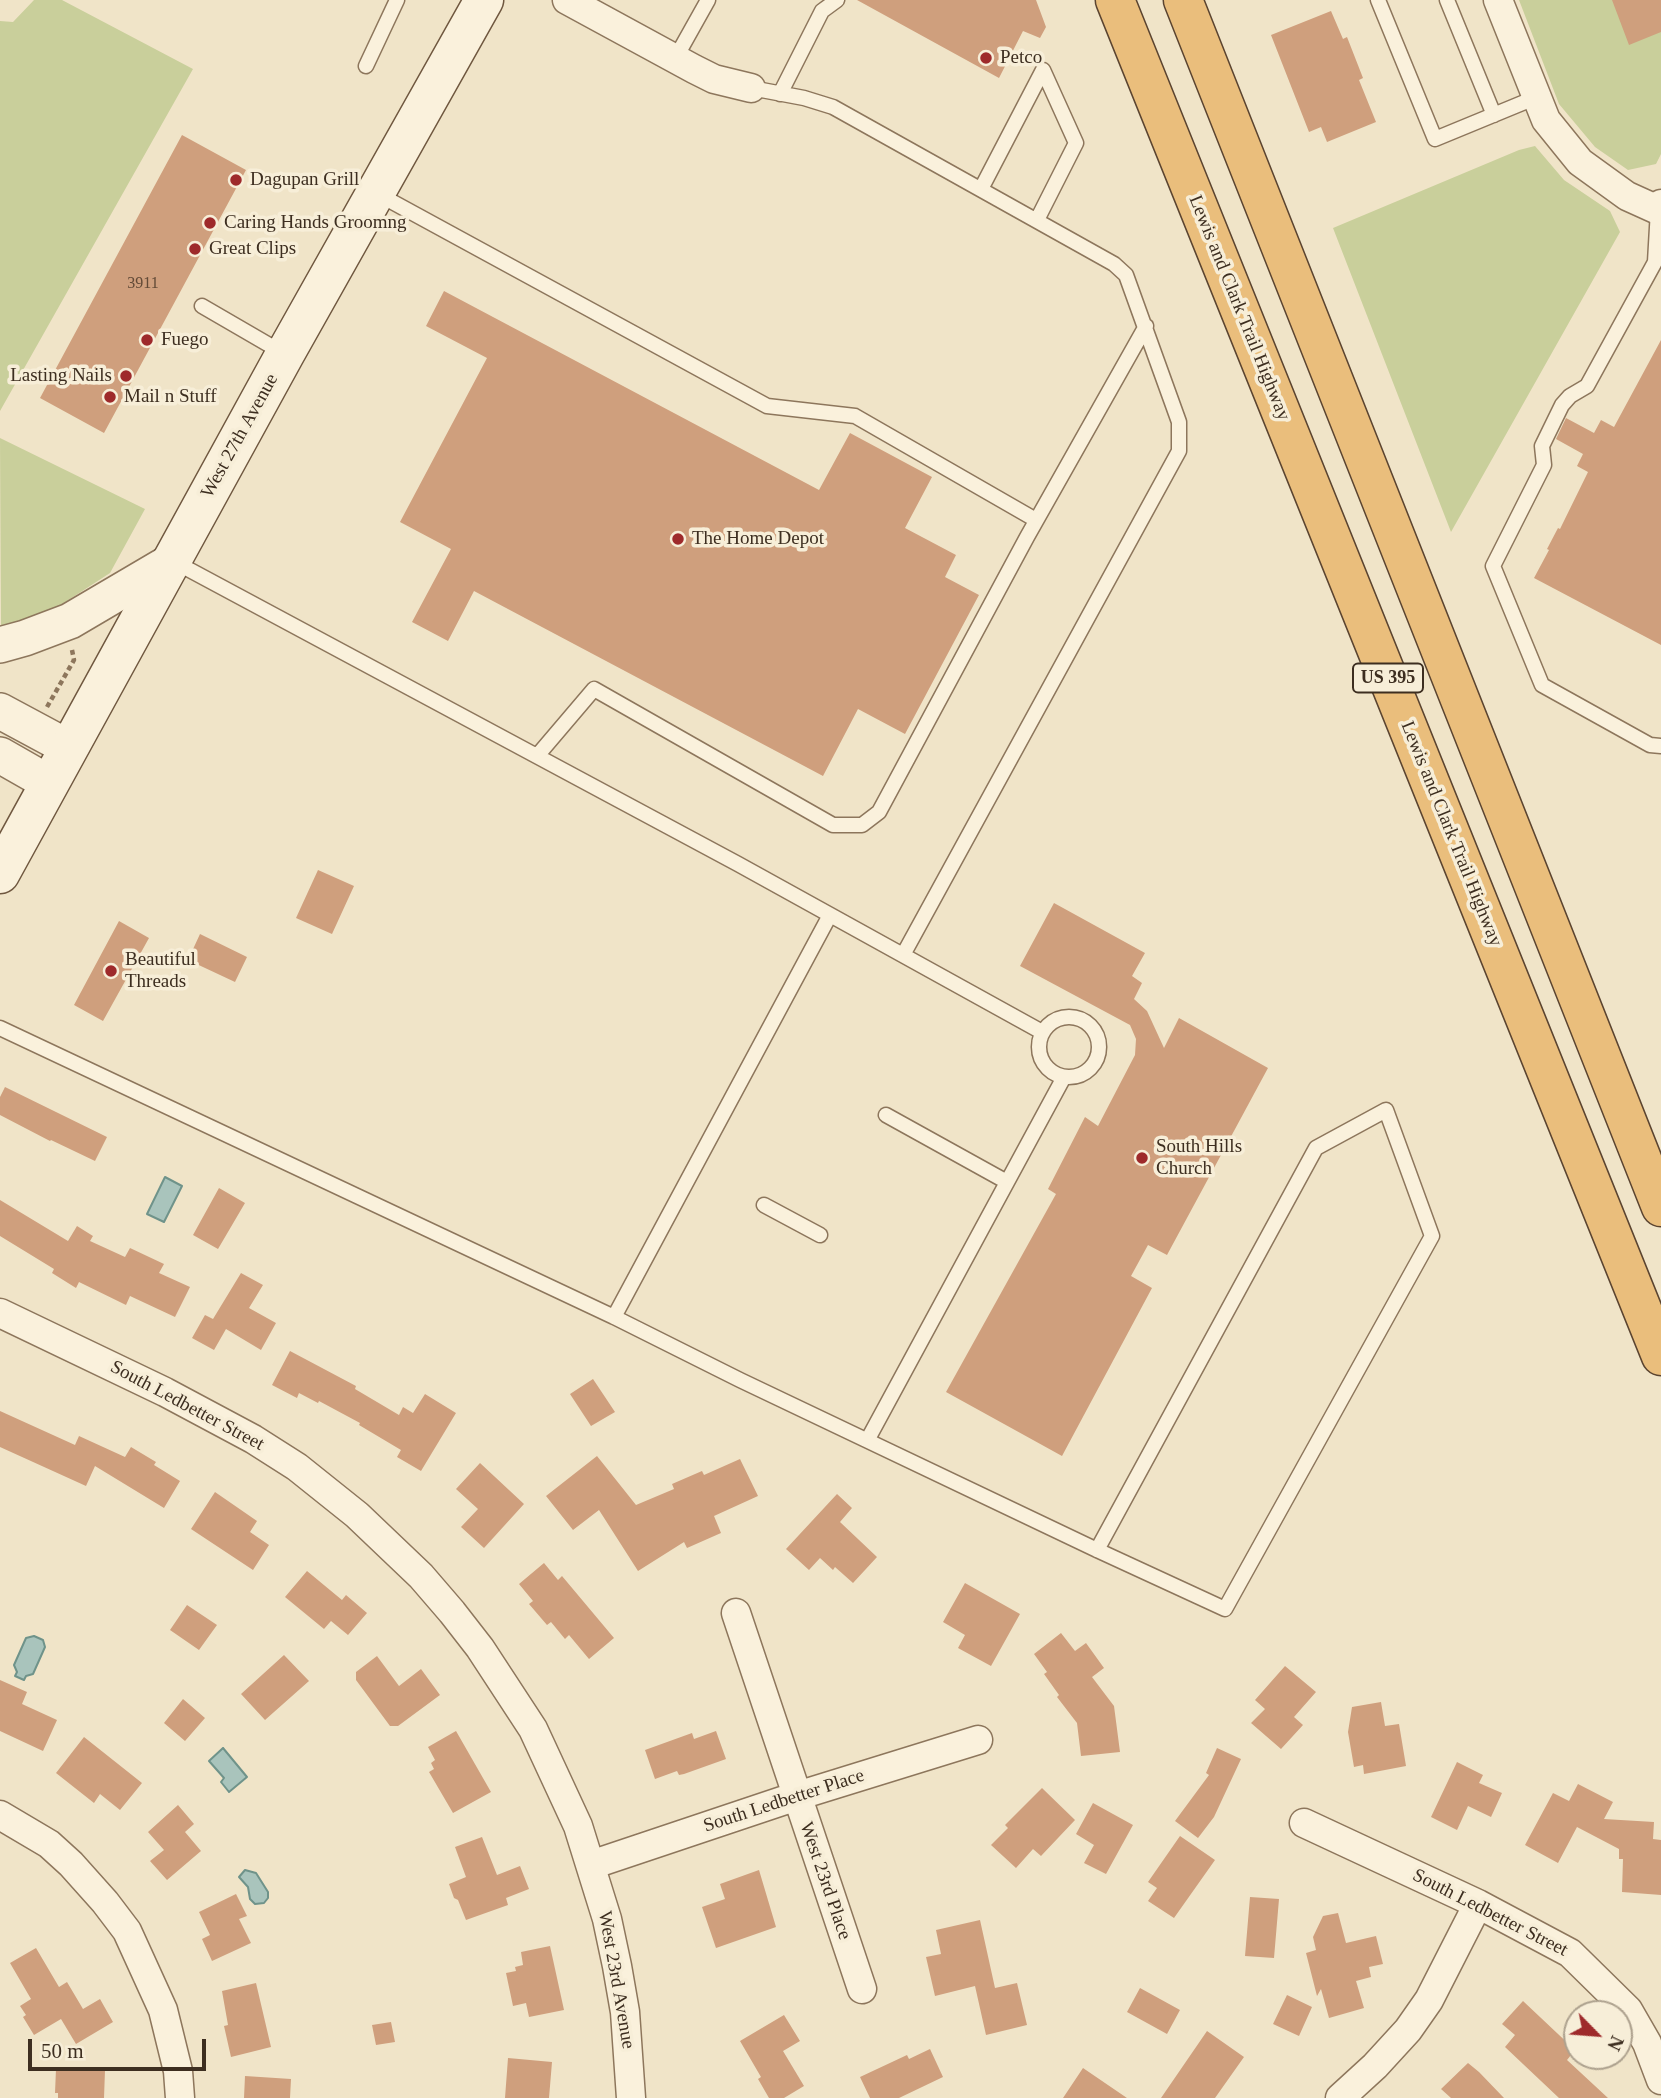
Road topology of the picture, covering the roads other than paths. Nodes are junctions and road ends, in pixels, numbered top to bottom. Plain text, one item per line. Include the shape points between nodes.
1 (397, 0) edge
2 (484, 0) edge
3 (567, 0) edge
4 (708, 0) edge
5 (836, 0) edge
6 (1115, 0) edge
7 (1183, 0) edge
8 (1378, 0) edge
9 (1447, 0) edge
10 (1498, 0) edge
11 (675, 59) junction
12 (366, 65) dead end
13 (751, 88) joint
14 (780, 94) junction
15 (1537, 97) junction
16 (1494, 115) junction
17 (981, 189) junction
18 (375, 192) junction
19 (1660, 207) edge
20 (1037, 220) junction
21 (1658, 262) edge
22 (202, 306) dead end
23 (1146, 326) junction
24 (285, 354) junction
25 (1036, 520) junction
26 (172, 561) junction
27 (0, 645) edge
28 (0, 711) edge
29 (1661, 746) edge
30 (69, 748) junction
31 (0, 755) edge
32 (537, 757) junction
33 (50, 783) junction
34 (0, 874) edge
35 (830, 915) junction
36 (903, 955) junction
37 (0, 1028) edge
38 (1042, 1032) junction
39 (1064, 1077) junction
40 (886, 1115) dead end
41 (1007, 1182) junction
42 (764, 1205) dead end
43 (1661, 1208) edge
44 (820, 1235) dead end
45 (0, 1313) edge
46 (614, 1317) junction
47 (1661, 1356) edge
48 (868, 1439) junction
49 (1097, 1550) junction
50 (736, 1613) dead end
51 (978, 1740) dead end
52 (797, 1796) junction
53 (0, 1815) edge
54 (1304, 1823) dead end
55 (591, 1865) junction
56 (1478, 1903) junction
57 (862, 1989) dead end
58 (1661, 2080) edge
59 (180, 2098) edge
60 (631, 2098) edge
61 (1340, 2098) edge

1 - 12 lane
2 - 18 main road, West 27th Avenue
3 - 11 street
4 - 11 lane
5 - 14 lane via 822,12
6 - 47 highway, Lewis and Clark Trail Highway / US 395
7 - 43 highway, US 395
8 - 16 lane via 1434,139
9 - 16 lane
10 - 15 street
11 - 13 street via 714,79
13 - 14 lane
14 - 17 lane via 834,107
15 - 16 lane
15 - 19 street via 1546,120 1580,162 1627,196
17 - 20 lane
17 - 20 lane via 1043,69 1076,143
18 - 24 main road, West 27th Avenue
18 - 25 lane via 767,406 855,416
19 - 21 lane
20 - 23 lane via 1120,269
21 - 29 lane via 1587,386 1562,405 1542,446 1544,465 1493,566 1542,685 1650,746
22 - 24 lane
23 - 25 lane
23 - 36 lane via 1179,422 1180,451
24 - 26 main road, West 27th Avenue
25 - 32 lane via 879,812 862,825 833,825 594,689
26 - 27 street via 69,621
26 - 30 main road, West 27th Avenue
26 - 32 lane
28 - 30 street
30 - 33 main road, West 27th Avenue
31 - 33 street
32 - 35 lane
33 - 34 main road, West 27th Avenue
35 - 36 lane
35 - 46 lane
36 - 38 lane
37 - 46 lane
38 - 39 lane via 1041,1060 1047,1069
38 - 39 lane via 1068,1017 1088,1023 1094,1031 1099,1051 1096,1060 1083,1074
39 - 41 lane
40 - 41 lane
41 - 48 lane
42 - 44 lane
45 - 55 street, South Ledbetter Street via 253,1438 357,1515 421,1576 506,1686 560,1785
46 - 48 lane
48 - 49 lane
49 - 49 lane via 1316,1149 1386,1110 1432,1236 1225,1609
50 - 52 street, West 23rd Place
51 - 52 street, South Ledbetter Place
52 - 55 street, South Ledbetter Place
52 - 57 street, West 23rd Place
53 - 59 street via 49,1844 71,1864 127,1931 163,2010
54 - 56 street, South Ledbetter Street
55 - 60 street, West 23rd Avenue via 625,2012
56 - 58 street, South Ledbetter Street via 1570,1953 1597,1978 1628,2010
56 - 61 street via 1429,2000 1408,2030

